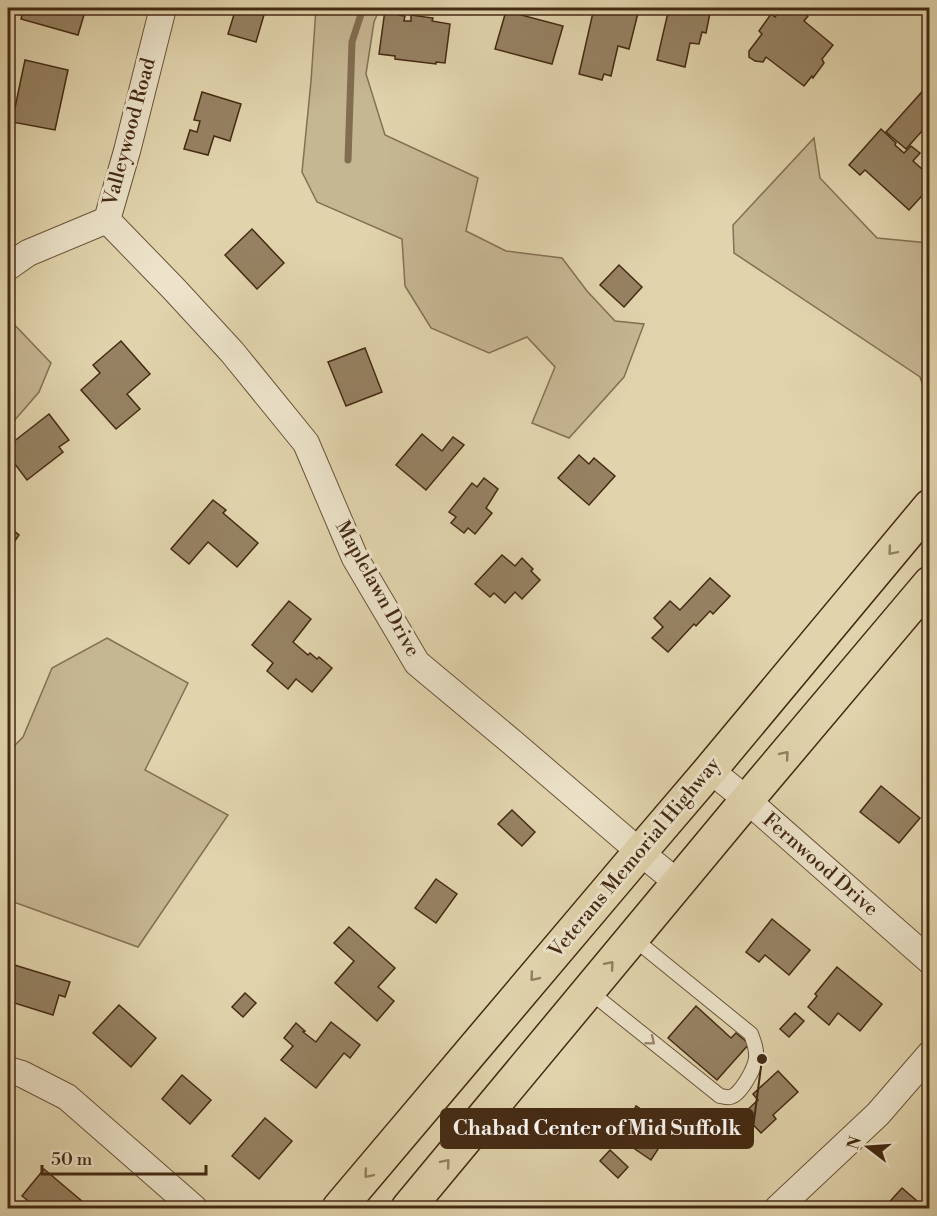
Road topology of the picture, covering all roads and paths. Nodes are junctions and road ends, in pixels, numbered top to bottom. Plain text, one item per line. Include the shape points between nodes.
1 (163, 8) edge
2 (107, 220) junction
3 (8, 267) edge
4 (930, 506) edge
5 (930, 583) edge
6 (710, 770) junction
7 (747, 800) junction
8 (640, 852) junction
9 (678, 883) junction
10 (633, 938) junction
11 (930, 961) edge
12 (589, 991) junction
13 (930, 1054) edge
14 (8, 1070) edge
15 (194, 1209) edge
16 (339, 1209) edge
17 (408, 1209) edge
18 (778, 1209) edge

1 - 2 street, Valleywood Road
2 - 3 street, Valleywood Road via 28,253
2 - 8 street, Maplelawn Drive via 232,352 306,444 355,558 417,663
4 -> 6 main road, Veterans Memorial Highway
7 -> 5 main road
6 - 7 street, Fernwood Drive
6 - 8 main road, Veterans Memorial Highway
7 - 9 main road
7 - 11 street, Fernwood Drive
8 - 9 street, Maplelawn Drive
8 -> 16 main road, Veterans Memorial Highway
9 - 10 main road
12 -> 10 main road
12 -> 10 lane via 720,1096 729,1098 740,1089 757,1056 751,1034
17 -> 12 main road
13 - 18 street via 878,1114
14 - 15 street via 67,1097

